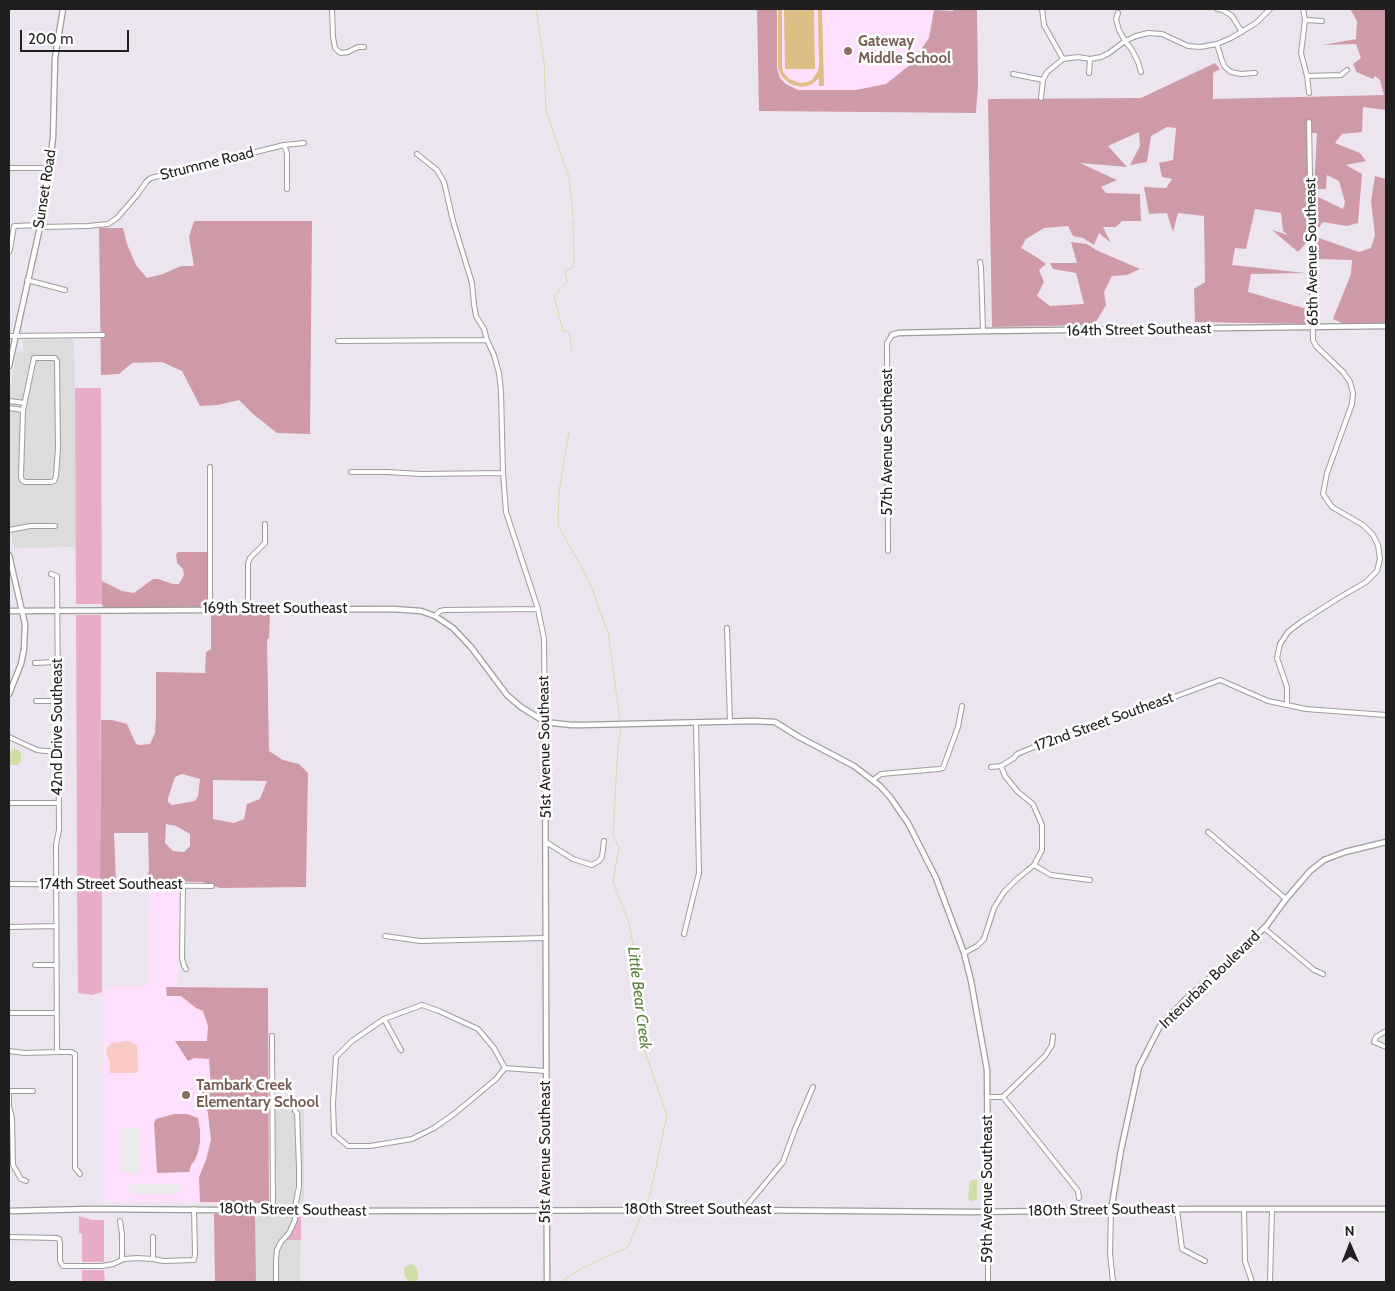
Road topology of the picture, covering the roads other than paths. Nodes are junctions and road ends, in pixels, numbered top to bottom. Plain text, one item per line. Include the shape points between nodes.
1 (62, 9) edge
2 (332, 9) edge
3 (1042, 9) edge
4 (1217, 9) edge
5 (1270, 9) edge
6 (1303, 9) edge
7 (1118, 13) dead end
8 (1306, 20) junction
9 (1322, 21) dead end
10 (1242, 32) junction
11 (1125, 41) junction
12 (1217, 44) junction
13 (364, 47) dead end
14 (1063, 58) junction
15 (1090, 59) junction
16 (1347, 70) dead end
17 (1141, 72) dead end
18 (1089, 73) dead end
19 (1255, 73) dead end
20 (1013, 74) dead end
21 (1307, 76) junction
22 (1042, 80) junction
23 (1309, 93) dead end
24 (1041, 98) dead end
25 (1309, 122) dead end
26 (304, 143) dead end
27 (284, 145) junction
28 (417, 154) dead end
29 (9, 168) edge
30 (49, 168) junction
31 (287, 189) dead end
32 (40, 226) junction
33 (9, 252) edge
34 (980, 262) dead end
35 (28, 280) junction
36 (65, 290) dead end
37 (1386, 326) edge
38 (1313, 327) junction
39 (983, 331) junction
40 (103, 335) dead end
41 (892, 335) joint
42 (9, 336) edge
43 (15, 336) junction
44 (487, 340) junction
45 (338, 341) dead end
46 (9, 366) edge
47 (9, 402) edge
48 (24, 403) junction
49 (9, 408) edge
50 (23, 410) junction
51 (210, 467) dead end
52 (351, 472) dead end
53 (503, 473) junction
54 (265, 524) dead end
55 (55, 526) dead end
56 (9, 530) edge
57 (888, 551) dead end
58 (9, 555) edge
59 (51, 574) dead end
60 (210, 609) junction
61 (248, 609) junction
62 (538, 609) junction
63 (9, 611) edge
64 (22, 611) junction
65 (57, 611) junction
66 (435, 616) junction
67 (727, 628) dead end
68 (57, 662) junction
69 (35, 663) dead end
70 (9, 694) edge
71 (36, 701) dead end
72 (58, 701) junction
73 (962, 706) dead end
74 (1288, 706) junction
75 (1386, 715) edge
76 (546, 722) junction
77 (696, 722) junction
78 (730, 722) junction
79 (9, 737) edge
80 (59, 751) junction
81 (1001, 766) junction
82 (991, 767) dead end
83 (873, 780) junction
84 (9, 803) edge
85 (58, 803) junction
86 (1208, 832) dead end
87 (604, 841) dead end
88 (546, 842) junction
89 (1386, 842) edge
90 (1034, 865) junction
91 (1090, 880) dead end
92 (9, 884) edge
93 (56, 884) junction
94 (183, 885) junction
95 (212, 886) dead end
96 (1286, 899) junction
97 (56, 926) junction
98 (9, 927) edge
99 (1264, 928) junction
100 (684, 934) dead end
101 (385, 936) dead end
102 (546, 938) junction
103 (964, 953) junction
104 (35, 965) dead end
105 (56, 965) junction
106 (186, 969) dead end
107 (1323, 974) dead end
108 (57, 1013) junction
109 (9, 1014) edge
110 (384, 1019) junction
111 (1386, 1031) edge
112 (272, 1036) dead end
113 (1053, 1036) dead end
114 (1386, 1047) edge
115 (402, 1050) dead end
116 (9, 1052) edge
117 (57, 1052) junction
118 (505, 1068) junction
119 (545, 1071) junction
120 (813, 1087) dead end
121 (33, 1091) dead end
122 (9, 1093) edge
123 (988, 1097) junction
124 (1003, 1097) junction
125 (295, 1111) dead end
126 (80, 1174) dead end
127 (26, 1181) dead end
128 (1079, 1198) dead end
129 (1177, 1209) junction
130 (1244, 1209) junction
131 (1272, 1209) junction
132 (1386, 1209) edge
133 (194, 1210) junction
134 (273, 1210) junction
135 (546, 1210) junction
136 (743, 1210) junction
137 (9, 1211) edge
138 (295, 1211) junction
139 (1111, 1211) junction
140 (988, 1212) junction
141 (120, 1221) dead end
142 (153, 1237) dead end
143 (9, 1238) edge
144 (153, 1259) junction
145 (122, 1260) junction
146 (1206, 1261) dead end
147 (276, 1282) edge
148 (547, 1282) edge
149 (988, 1282) edge
150 (1113, 1282) edge
151 (1252, 1282) edge
152 (1270, 1282) edge

1 - 30 street, Sunset Road via 55,58
2 - 13 street via 335,48 342,53
3 - 14 street via 1044,25
4 - 10 street via 1232,16
5 - 10 street
6 - 8 street
7 - 11 street via 1116,19
8 - 9 street
8 - 21 street via 1301,53
10 - 12 street
11 - 12 street via 1148,33 1162,34 1188,46
11 - 15 street via 1109,53
11 - 17 street
12 - 19 street via 1225,67 1231,72
14 - 15 street
14 - 22 street
15 - 18 street
16 - 21 street via 1341,75
20 - 22 street
21 - 23 street
22 - 24 street
25 - 38 street, 65th Avenue Southeast
26 - 27 street, Strumme Road
27 - 31 street
27 - 32 street, Strumme Road via 151,178 108,224
28 - 44 street, 51st Avenue Southeast via 437,170 444,182 472,283 476,316
29 - 30 street
30 - 32 street, Sunset Road
32 - 33 street, Strumme Road via 14,226
32 - 35 street, Sunset Road
34 - 39 street
35 - 36 street
35 - 43 street, Sunset Road
37 - 38 street, 164th Street Southeast
38 - 39 street, 164th Street Southeast
38 - 74 street, 65th Avenue Southeast via 1316,346 1343,372 1353,393 1324,494 1332,507 1363,525 1373,535 1380,559 1377,571 1366,582 1301,622 1280,644 1278,658 1287,687
39 - 41 street, 164th Street Southeast
40 - 43 street
41 - 57 street, 57th Avenue Southeast via 887,343
42 - 43 street
43 - 46 street, Sunset Road
44 - 45 street
44 - 53 street, 51st Avenue Southeast via 499,373
47 - 48 street
48 - 50 street
48 - 50 street via 34,358 55,358 58,361 58,448 54,481 22,480
49 - 50 street
51 - 60 street
52 - 53 street
53 - 62 street, 51st Avenue Southeast via 506,512
54 - 61 street via 265,543 248,563
55 - 56 street
58 - 64 street
59 - 65 street, 42nd Drive Southeast via 57,576
60 - 61 street, 169th Street Southeast
60 - 65 street, 169th Street Southeast
61 - 66 street, 169th Street Southeast via 404,609
62 - 66 street, 169th Street Southeast via 440,610
62 - 76 street, 51st Avenue Southeast via 544,639
63 - 64 street, 169th Street Southeast
64 - 65 street, 169th Street Southeast
64 - 70 street via 24,649
65 - 68 street, 42nd Drive Southeast
66 - 76 street via 463,638 521,707
67 - 78 street
68 - 69 street
68 - 72 street, 42nd Drive Southeast
71 - 72 street
72 - 80 street, 42nd Drive Southeast
73 - 83 street via 943,768 881,774
74 - 75 street
74 - 81 street, 172nd Street Southeast via 1220,680 1044,743 1017,754
76 - 77 street, 59th Avenue Southeast via 571,725
76 - 88 street, 51st Avenue Southeast
77 - 78 street, 59th Avenue Southeast
77 - 100 street via 699,873
78 - 83 street, 59th Avenue Southeast via 775,722
79 - 80 street via 37,750
80 - 85 street, 42nd Drive Southeast
81 - 82 street, 172nd Street Southeast
81 - 90 street via 1018,792 1033,804 1042,825 1042,850
83 - 103 street, 59th Avenue Southeast via 899,808 929,862
84 - 85 street
85 - 93 street, 42nd Drive Southeast
86 - 96 street
87 - 88 street via 602,857 592,865 573,859
88 - 102 street, 51st Avenue Southeast
89 - 96 street, Interurban Boulevard via 1324,860
90 - 91 street via 1051,875
90 - 103 street via 1004,892 994,908 984,939
92 - 93 street, 174th Street Southeast
93 - 94 street, 174th Street Southeast
93 - 97 street, 42nd Drive Southeast
94 - 95 street, 174th Street Southeast
94 - 106 street via 182,958
96 - 99 street, Interurban Boulevard
97 - 98 street
97 - 105 street, 42nd Drive Southeast
99 - 107 street
99 - 139 street, Interurban Boulevard via 1185,1000 1154,1036 1137,1074 1120,1150
101 - 102 street via 420,941
102 - 119 street, 51st Avenue Southeast
103 - 123 street, 59th Avenue Southeast via 987,1064
104 - 105 street
105 - 108 street, 42nd Drive Southeast
108 - 109 street
108 - 117 street, 42nd Drive Southeast
110 - 115 street
110 - 118 street via 422,1005 438,1011 478,1029
110 - 118 street via 352,1040 336,1057 334,1134 348,1146 412,1139 454,1114
111 - 114 street via 1374,1042
112 - 134 street
113 - 124 street via 1045,1056
116 - 117 street
117 - 126 street via 75,1054 75,1168
118 - 119 street
119 - 135 street, 51st Avenue Southeast
120 - 136 street via 783,1162
121 - 122 street
122 - 127 street via 12,1165 20,1179
123 - 124 street
123 - 140 street, 59th Avenue Southeast
124 - 128 street via 1078,1191
125 - 138 street via 299,1187
129 - 130 street, 180th Street Southeast
129 - 139 street, 180th Street Southeast
129 - 146 street via 1182,1250
130 - 131 street, 180th Street Southeast
130 - 151 street via 1245,1261
131 - 132 street, 180th Street Southeast
131 - 152 street
133 - 134 street, 180th Street Southeast
133 - 137 street, 180th Street Southeast
133 - 144 street via 194,1260
134 - 138 street, 180th Street Southeast
135 - 136 street, 180th Street Southeast
135 - 138 street, 180th Street Southeast
135 - 148 street, 51st Avenue Southeast
136 - 140 street, 180th Street Southeast
138 - 147 street via 293,1227 277,1250
139 - 140 street, 180th Street Southeast
139 - 150 street
140 - 149 street, 59th Avenue Southeast
141 - 145 street
142 - 144 street
143 - 145 street via 59,1239 63,1266 102,1266
144 - 145 street

